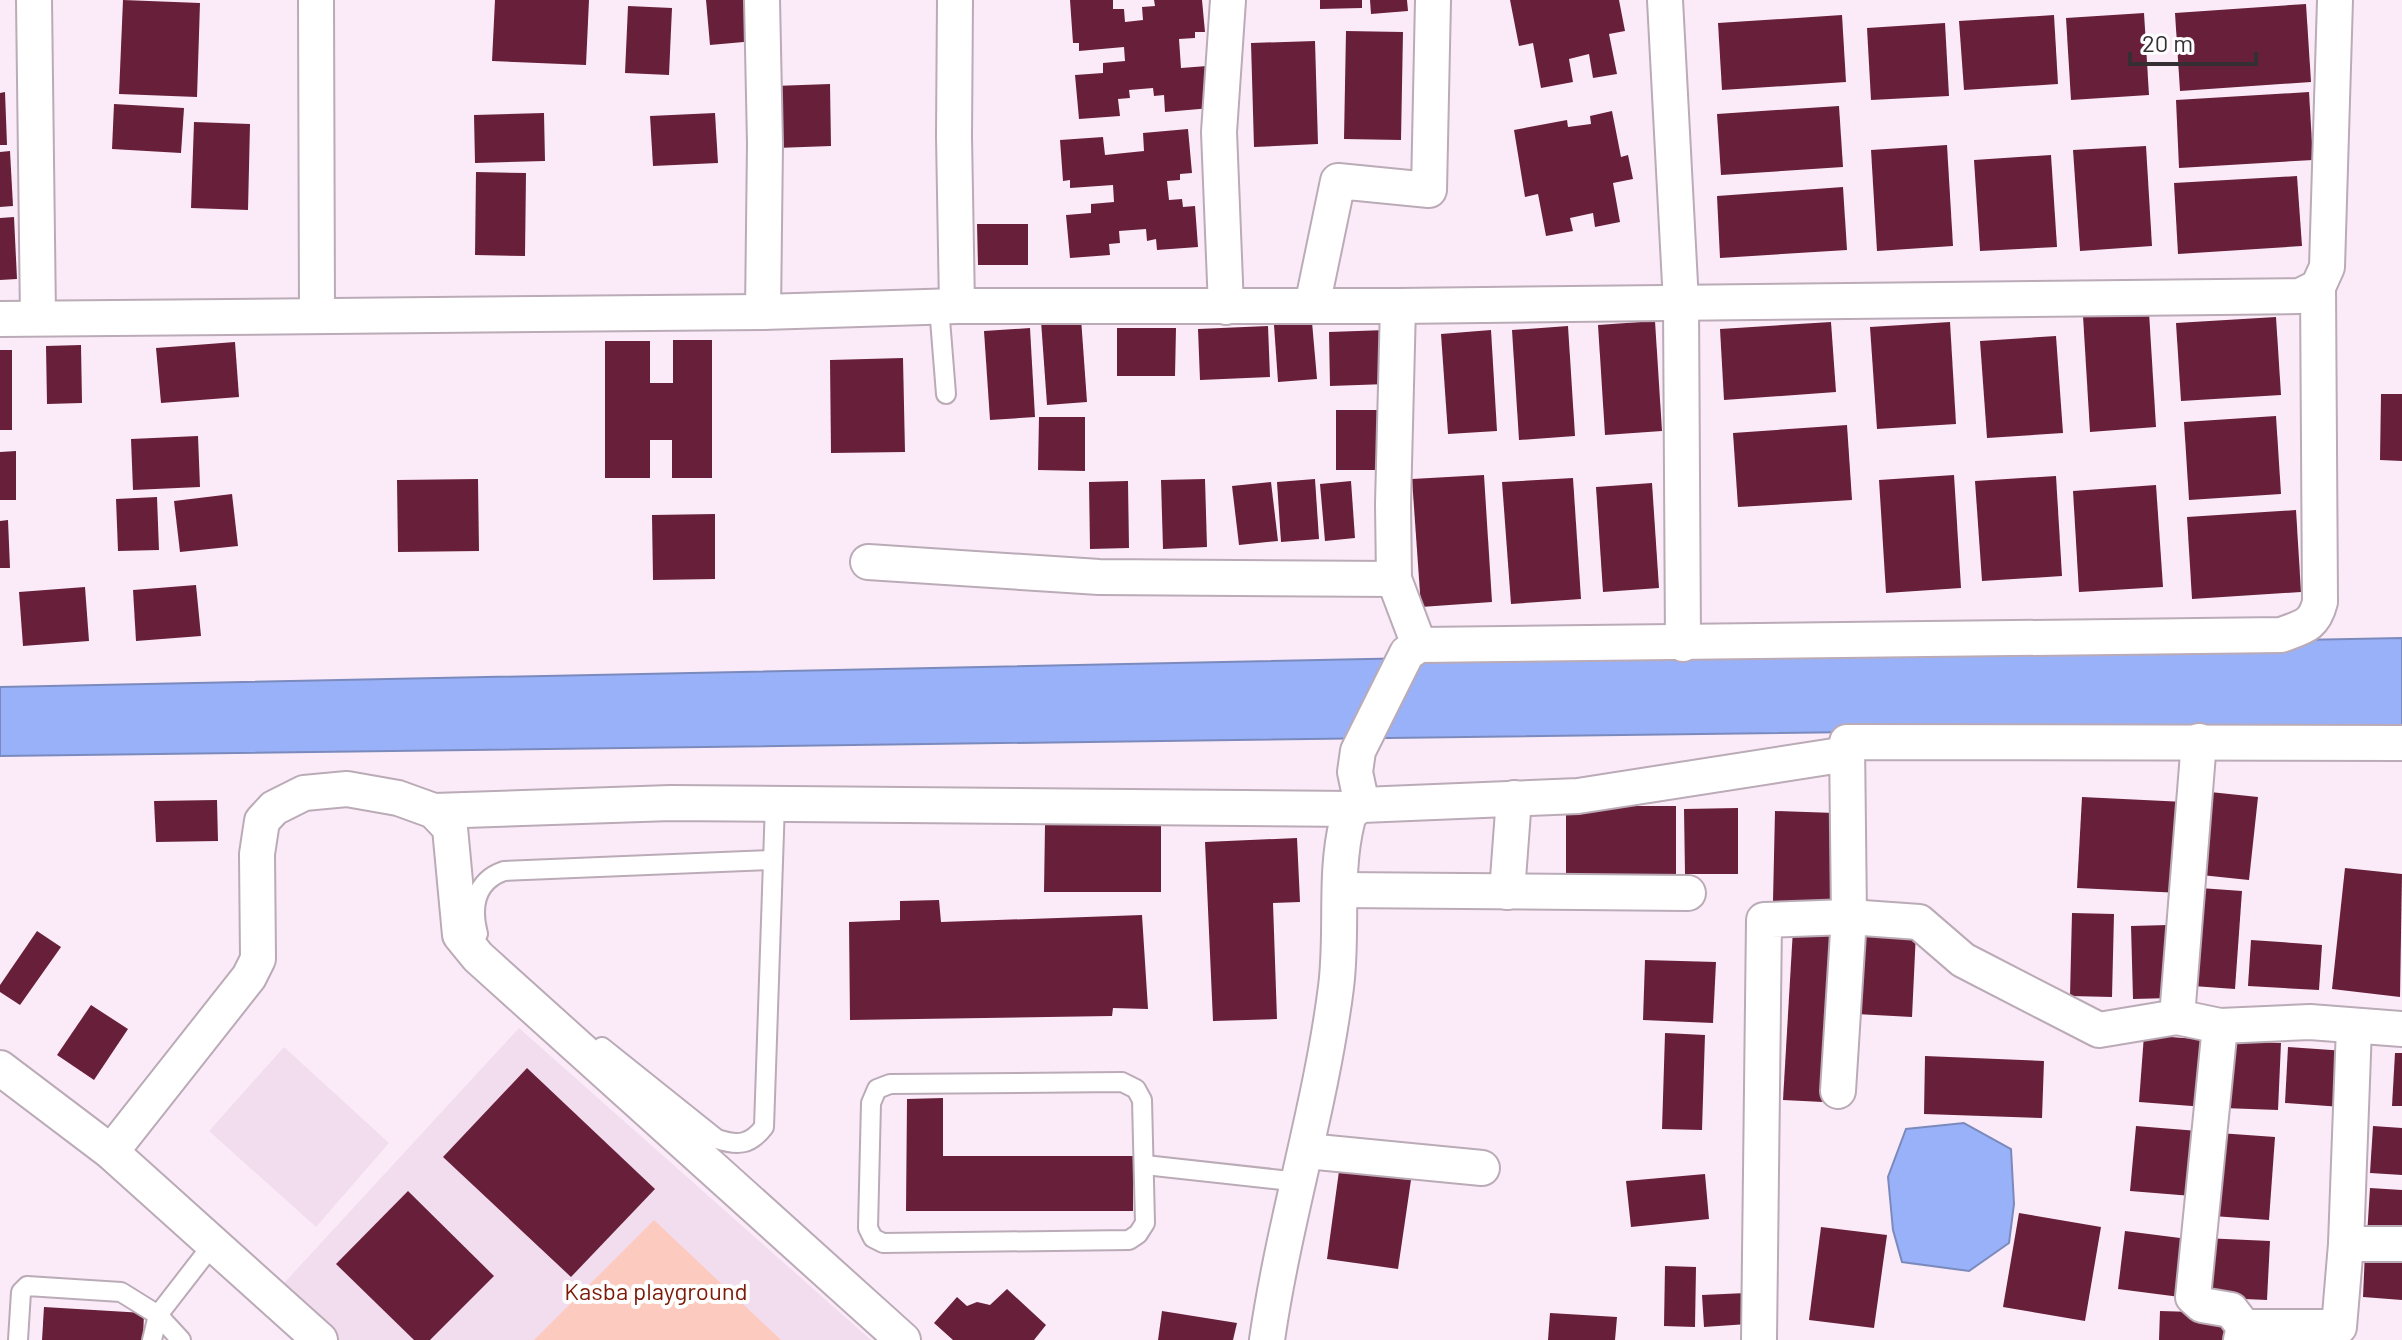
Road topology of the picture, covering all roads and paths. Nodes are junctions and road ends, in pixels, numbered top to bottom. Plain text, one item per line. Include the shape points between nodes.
1 (34, 0) edge
2 (316, 0) edge
3 (762, 0) edge
4 (955, 0) edge
5 (1228, 0) edge
6 (1433, 0) edge
7 (1665, 0) edge
8 (2335, 0) edge
9 (2318, 287) junction
10 (1681, 303) junction
11 (1312, 306) junction
12 (1398, 306) junction
13 (948, 307) junction
14 (1226, 307) junction
15 (763, 312) junction
16 (317, 315) junction
17 (38, 318) junction
18 (0, 319) edge
19 (946, 394) dead end
20 (868, 562) dead end
21 (1394, 579) junction
22 (1683, 644) junction
23 (1413, 649) junction
24 (2199, 741) junction
25 (2402, 743) edge
26 (1847, 754) junction
27 (1514, 798) junction
28 (775, 803) junction
29 (1358, 807) junction
30 (434, 811) junction
31 (772, 860) junction
32 (1340, 890) junction
33 (1507, 892) junction
34 (1688, 893) dead end
35 (1849, 917) junction
36 (2177, 1017) junction
37 (2220, 1026) junction
38 (2354, 1027) junction
39 (2402, 1029) edge
40 (0, 1068) edge
41 (614, 1068) junction
42 (1838, 1091) dead end
43 (111, 1152) junction
44 (1145, 1165) junction
45 (1303, 1166) junction
46 (1482, 1168) dead end
47 (213, 1244) junction
48 (2346, 1244) junction
49 (2402, 1244) edge
50 (158, 1315) junction
51 (2242, 1333) edge
52 (18, 1340) edge
53 (152, 1340) edge
54 (181, 1340) edge
55 (320, 1340) edge
56 (903, 1340) edge
57 (1267, 1340) edge
58 (1759, 1340) edge

1 - 17 street
2 - 16 street
3 - 15 street
4 - 13 street
5 - 14 street via 1219,132
6 - 11 street via 1429,190 1338,181
7 - 10 street
8 - 9 street via 2327,267
9 - 10 street via 2300,296
9 - 22 street via 2320,602 2316,618 2304,627 2281,635
10 - 12 street
10 - 22 street
11 - 12 street
11 - 14 street
12 - 21 street
13 - 14 street
13 - 15 street
13 - 19 lane
15 - 16 street
16 - 17 street
17 - 18 street
20 - 21 street via 1099,577
21 - 23 street
22 - 23 street
23 - 29 street via 1358,751
24 - 25 street
24 - 26 street via 1847,742
24 - 36 street
26 - 27 street via 1578,796
26 - 35 street
27 - 29 street
27 - 33 street
28 - 29 street
28 - 30 street
28 - 31 lane
29 - 32 street via 1347,820
30 - 41 street via 450,828 460,935 478,957
30 - 43 street via 347,789 304,793 274,808 262,821 257,854 258,959
31 - 41 lane via 764,1127 755,1139 731,1144 717,1139
31 - 41 lane via 504,871 482,885 474,917 479,938
32 - 33 street
32 - 45 street via 1336,985
33 - 34 street
35 - 36 street via 1919,922 1963,960 2099,1030
35 - 42 street
35 - 58 street via 1764,920
36 - 37 street
37 - 38 street via 2310,1022
37 - 51 street via 2193,1297 2202,1305 2231,1310
38 - 39 street
38 - 48 street
40 - 43 street
41 - 56 street
43 - 47 street
44 - 44 lane via 1145,1223 1129,1240 883,1243 868,1228 871,1103 877,1089 890,1084 1122,1082 1136,1089 1142,1100
44 - 45 lane
45 - 46 street
45 - 57 street
47 - 50 lane
47 - 55 street
48 - 49 street
48 - 51 street via 2339,1327
50 - 52 lane via 121,1292 27,1286 21,1292
50 - 53 lane
50 - 54 lane

